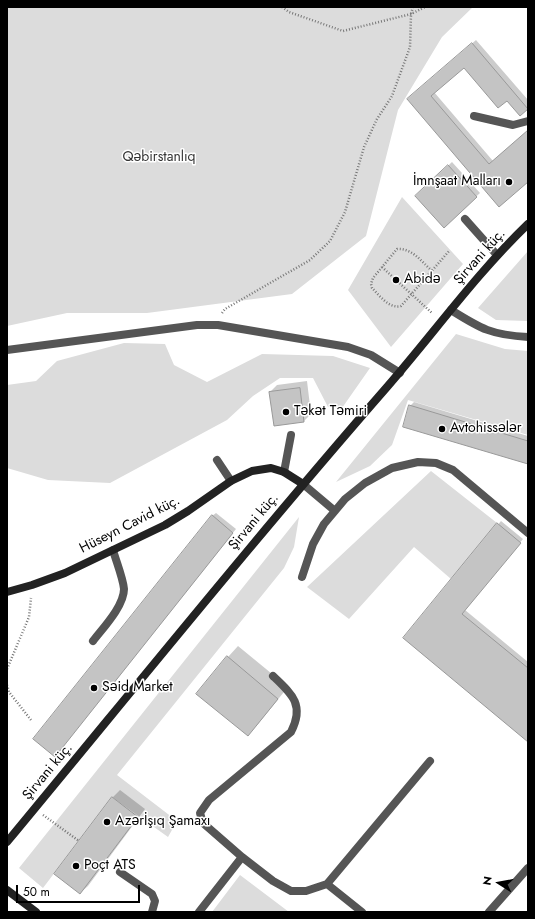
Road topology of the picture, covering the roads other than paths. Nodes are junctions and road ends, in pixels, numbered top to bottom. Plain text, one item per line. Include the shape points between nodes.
1 (474, 116) dead end
2 (528, 121) edge
3 (465, 219) dead end
4 (528, 224) edge
5 (497, 255) junction
6 (451, 310) junction
7 (528, 337) edge
8 (7, 350) edge
9 (400, 372) junction
10 (291, 435) dead end
11 (217, 460) dead end
12 (284, 472) junction
13 (231, 481) junction
14 (303, 484) junction
15 (334, 511) junction
16 (528, 533) edge
17 (113, 550) junction
18 (302, 577) dead end
19 (7, 592) edge
20 (93, 641) dead end
21 (273, 676) dead end
22 (430, 760) dead end
23 (7, 842) edge
24 (242, 856) junction
25 (528, 868) edge
26 (120, 872) dead end
27 (327, 884) junction
28 (7, 890) edge
29 (36, 912) edge
30 (152, 912) edge
31 (199, 912) edge
32 (362, 912) edge
33 (489, 912) edge

1 - 2 street via 513,125
3 - 5 street
4 - 5 main road, Şirvani küç.
5 - 6 main road, Şirvani küç.
6 - 7 street via 490,332
6 - 9 main road, Şirvani küç.
8 - 9 street via 197,325 218,325 348,347 371,354
9 - 14 main road, Şirvani küç.
10 - 12 street
11 - 13 street
12 - 13 main road, Hüseyn Cavid küç. via 271,468 252,471
12 - 14 main road, Hüseyn Cavid küç.
13 - 17 main road, Hüseyn Cavid küç. via 165,525
14 - 15 street
14 - 23 main road, Şirvani küç.
15 - 16 street via 365,483 392,468 418,462 436,463 453,470
15 - 18 street via 313,544
17 - 19 main road, Hüseyn Cavid küç. via 65,573
17 - 20 street via 124,595 120,605
21 - 24 street via 291,693 295,704 298,714 291,732 209,800 200,813 203,823
22 - 27 street
24 - 27 street via 290,891 306,891
24 - 31 street
25 - 33 street
26 - 30 street via 152,894 155,902
27 - 32 street
28 - 29 main road

